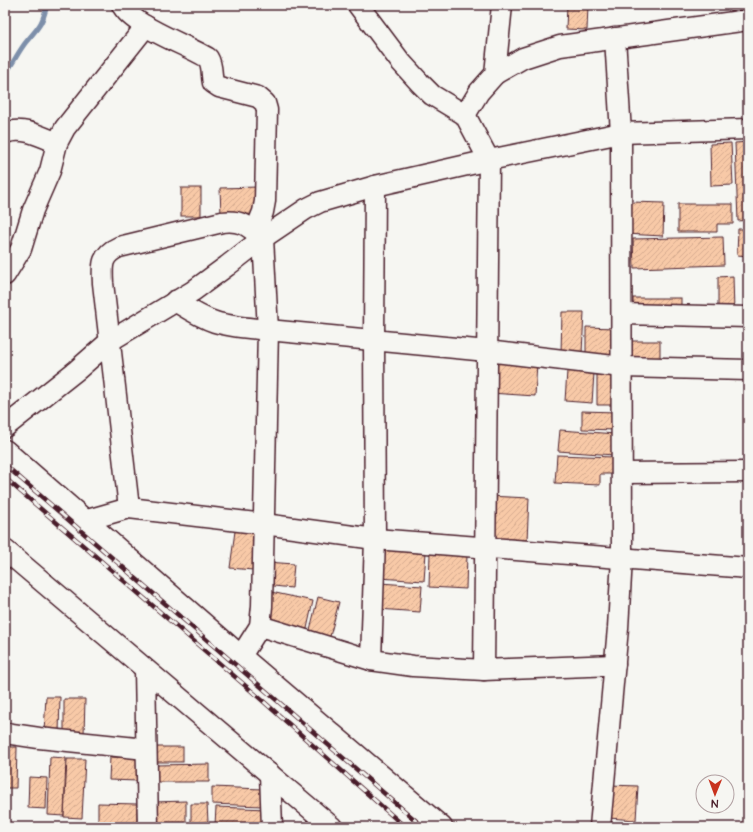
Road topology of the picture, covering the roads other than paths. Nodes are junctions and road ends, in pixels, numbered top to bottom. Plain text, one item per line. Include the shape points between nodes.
1 (122, 5) edge
2 (358, 5) edge
3 (502, 5) edge
4 (748, 20) edge
5 (146, 26) junction
6 (615, 38) junction
7 (495, 74) junction
8 (465, 115) junction
9 (748, 129) edge
10 (5, 133) edge
11 (621, 133) junction
12 (57, 143) junction
13 (489, 160) junction
14 (375, 186) junction
15 (259, 235) junction
16 (5, 275) edge
17 (175, 301) junction
18 (622, 314) junction
19 (748, 317) edge
20 (268, 330) junction
21 (374, 340) junction
22 (110, 341) junction
23 (487, 351) junction
24 (622, 367) junction
25 (748, 370) edge
26 (5, 427) edge
27 (5, 450) edge
28 (748, 472) edge
29 (623, 473) junction
30 (129, 508) junction
31 (87, 520) junction
32 (264, 524) junction
33 (375, 539) junction
34 (484, 548) junction
35 (5, 550) edge
36 (622, 558) junction
37 (748, 568) edge
38 (260, 626) junction
39 (241, 656) junction
40 (370, 660) junction
41 (615, 664) junction
42 (145, 669) junction
43 (484, 670) junction
44 (5, 733) edge
45 (146, 749) junction
46 (270, 774) junction
47 (148, 827) edge
48 (272, 827) edge
49 (332, 827) edge
50 (442, 827) edge
51 (600, 827) edge

1 - 5 street
2 - 8 street via 420,83 432,95
3 - 7 street
4 - 6 street
5 - 12 street via 65,128
5 - 15 street via 208,58 211,62 213,83 219,87 258,97 265,103 265,201
6 - 7 street via 560,46 523,58
6 - 11 street
7 - 8 street via 478,92
8 - 13 street
9 - 11 street
10 - 12 street via 12,130 32,133
11 - 13 street
11 - 18 street
12 - 16 street via 50,171 21,249
13 - 14 street
13 - 23 street
14 - 15 street via 320,202
14 - 21 street
15 - 17 street via 227,266
15 - 20 street
15 - 22 street via 244,223 229,221 110,251 102,267
17 - 20 street via 216,322
17 - 22 street
18 - 19 street
18 - 24 street
20 - 21 street
20 - 32 street
21 - 23 street
21 - 33 street
22 - 26 street
22 - 30 street
23 - 24 street
23 - 34 street
24 - 25 street
24 - 29 street
27 - 31 street
28 - 29 street
29 - 36 street
30 - 31 street
30 - 32 street
31 - 39 street
32 - 33 street
32 - 38 street
33 - 34 street
33 - 40 street
34 - 36 street
34 - 43 street
35 - 42 street
36 - 37 street
36 - 41 street
38 - 39 street
38 - 40 street
39 - 50 street
40 - 43 street via 413,666
41 - 43 street
41 - 51 street
42 - 45 street
42 - 46 street
44 - 45 street
45 - 47 street
46 - 48 street
46 - 49 street

